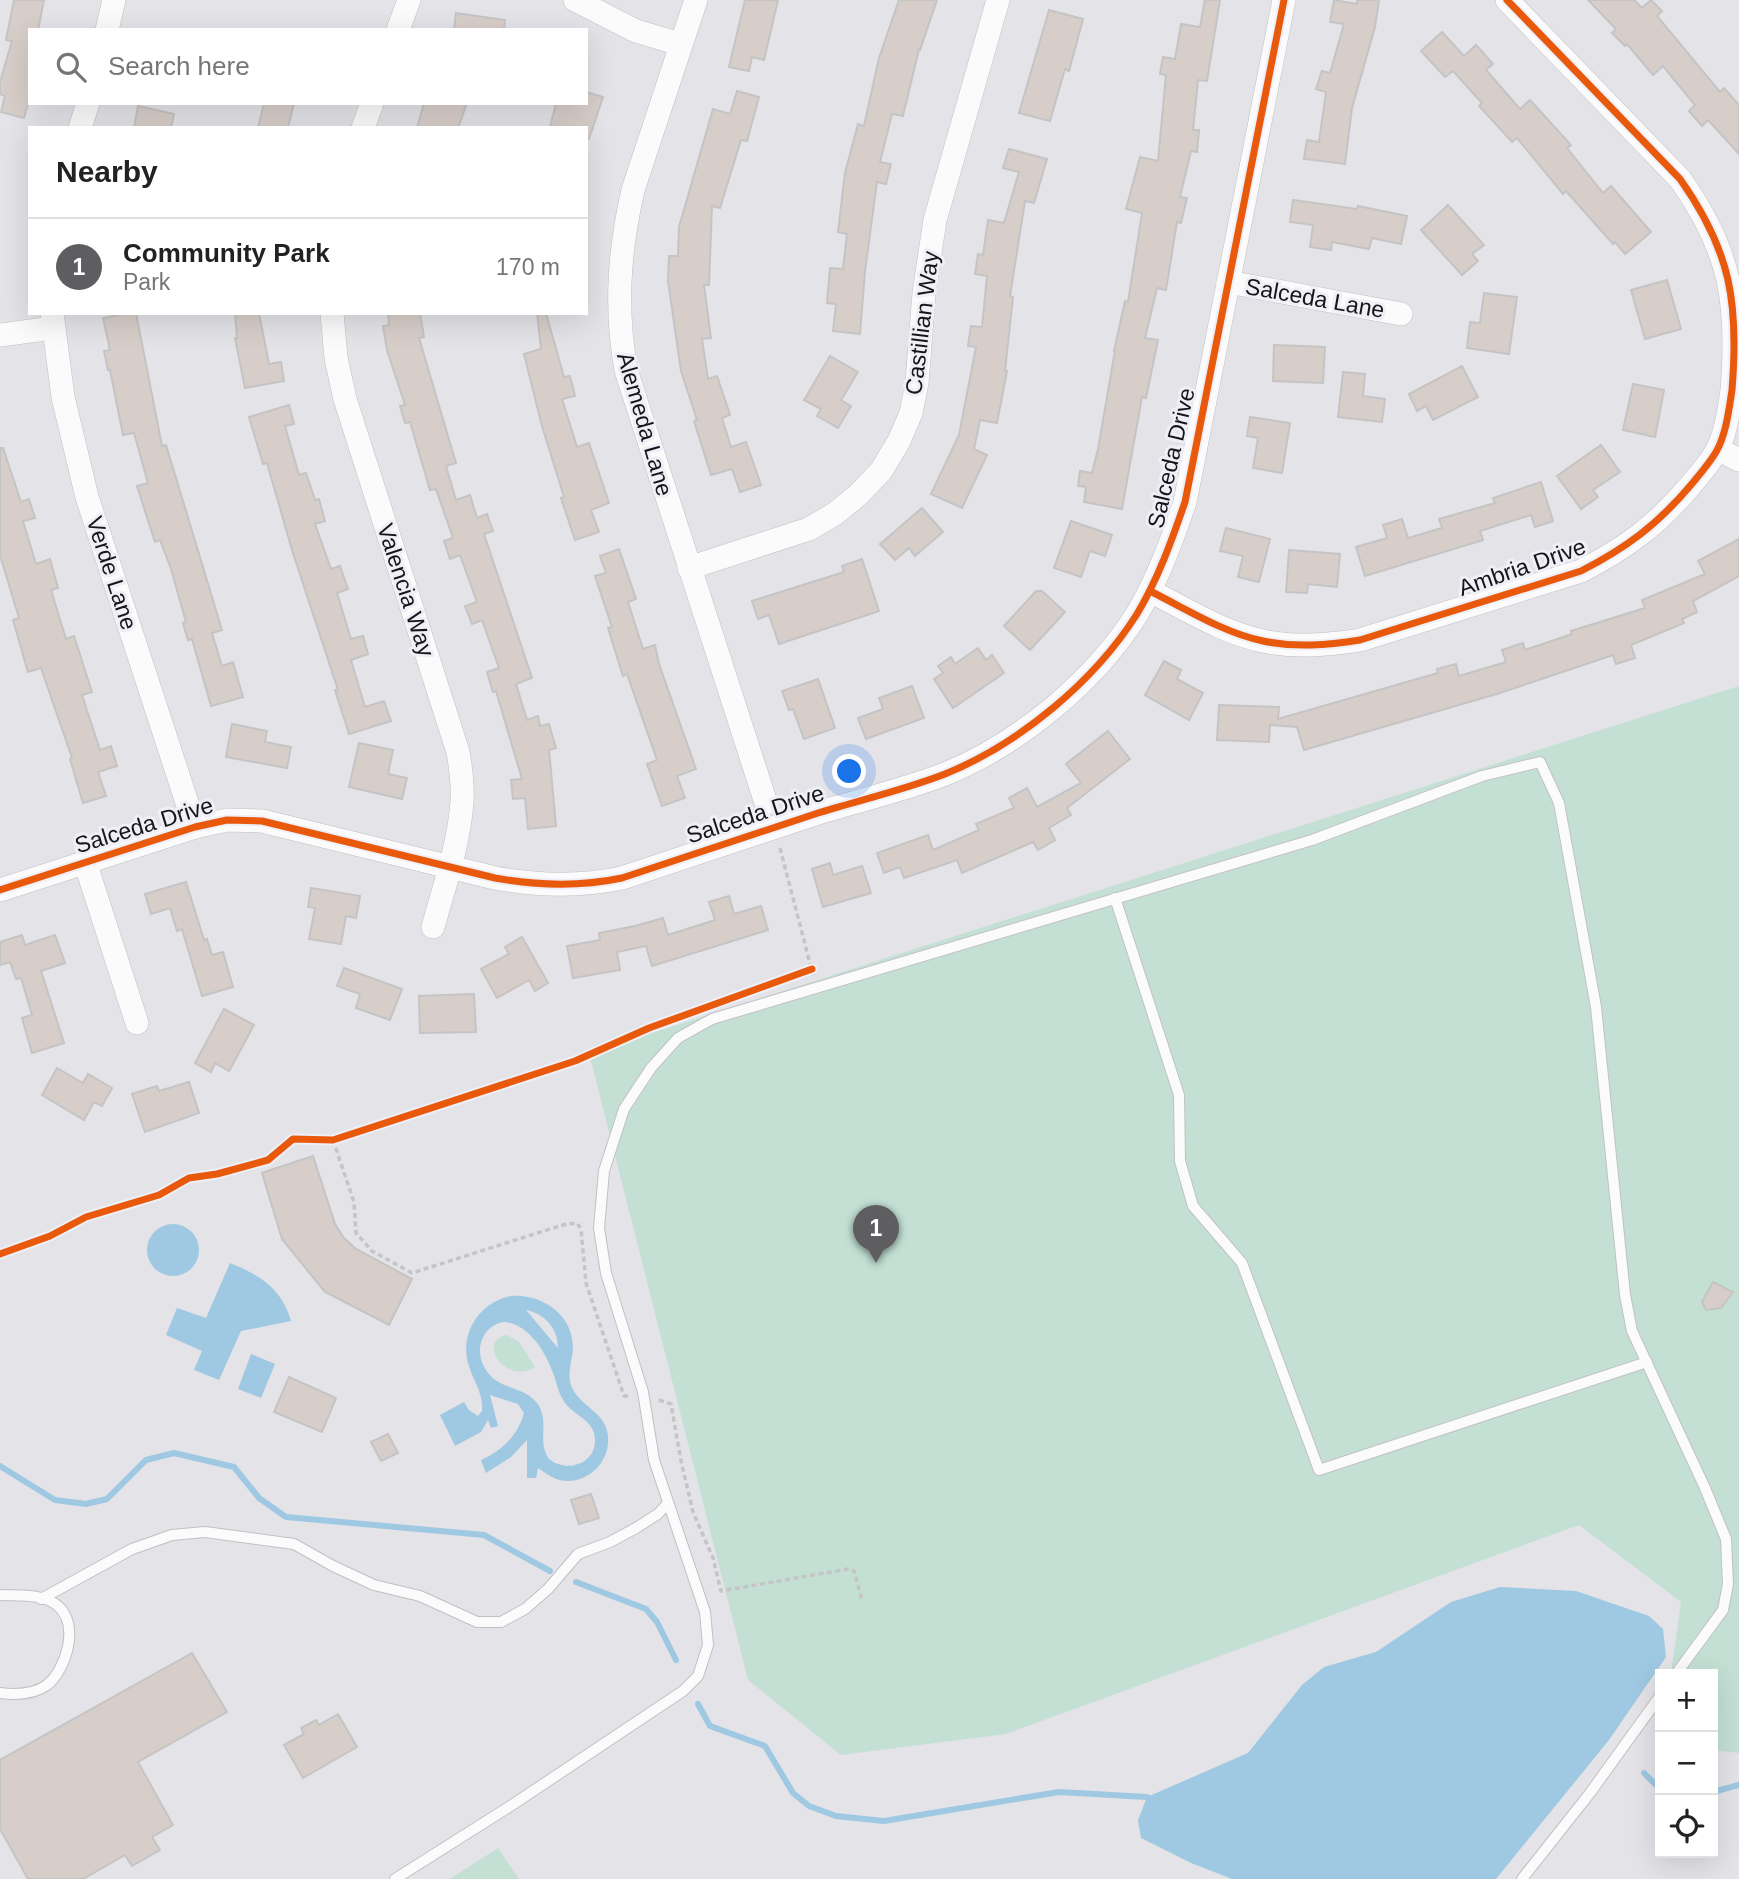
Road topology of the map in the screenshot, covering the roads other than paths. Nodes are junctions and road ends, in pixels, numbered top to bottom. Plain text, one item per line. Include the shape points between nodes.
1 (114, 0) edge
2 (409, 0) edge
3 (575, 0) edge
4 (696, 0) edge
5 (998, 0) edge
6 (1284, 0) edge
7 (1507, 0) edge
8 (107, 28) edge
9 (399, 28) edge
10 (680, 44) junction
11 (87, 105) edge
12 (371, 105) edge
13 (81, 126) edge
14 (364, 126) edge
15 (1228, 282) junction
16 (1401, 314) dead end
17 (332, 315) edge
18 (53, 321) edge
19 (0, 335) edge
20 (1718, 450) junction
21 (1739, 460) edge
22 (689, 568) junction
23 (1150, 591) junction
24 (766, 803) dead end
25 (195, 827) junction
26 (85, 862) junction
27 (449, 867) junction
28 (0, 890) edge
29 (1115, 898) junction
30 (433, 927) dead end
31 (137, 1023) dead end
32 (1647, 1362) junction
33 (668, 1503) junction
34 (0, 1595) edge
35 (41, 1599) junction
36 (1680, 1669) edge
37 (0, 1693) edge
38 (1655, 1703) edge
39 (395, 1879) edge
40 (1522, 1879) edge

1 - 8 street
2 - 9 street
3 - 10 street via 636,31
4 - 10 street, Alemeda Lane
5 - 22 street, Castillian Way via 934,220 917,383 899,441 881,471 836,513 809,529
6 - 15 street, Salceda Drive
7 - 20 street, Ambria Drive via 1680,179 1718,240 1735,295 1739,333 1730,407
10 - 22 street, Alemeda Lane via 631,200 620,259 619,298 626,370
11 - 13 street
12 - 14 street
15 - 16 street, Salceda Lane
15 - 23 street, Salceda Drive via 1185,502
17 - 27 street, Valencia Way via 345,400 458,752 462,804
18 - 19 street
18 - 25 street, Verde Lane via 62,397 87,497
20 - 21 street
20 - 23 street, Ambria Drive via 1666,514 1615,554 1581,571 1360,640 1297,646 1263,641 1233,632
22 - 24 street, Alemeda Lane
23 - 27 street, Salceda Drive via 1113,645 1050,711 1019,735 944,774 590,885 526,884
25 - 26 street, Salceda Drive
25 - 27 street, Salceda Drive via 227,820 262,821
26 - 28 street, Salceda Drive
26 - 31 street
27 - 30 street, Valencia Way
29 - 32 lane via 1179,1095 1180,1161 1193,1206 1242,1263 1319,1469
29 - 32 lane via 1312,840 1482,776 1540,762 1559,803 1589,966 1625,1295 1632,1331
29 - 33 lane via 712,1019 678,1038 651,1068 624,1109 604,1171 599,1228 606,1273 644,1398 654,1460
32 - 36 lane via 1726,1539 1728,1584 1723,1609
33 - 35 lane via 636,1528 578,1554 548,1589 501,1622 477,1622 421,1596 374,1585 294,1544 205,1532 172,1535 132,1549
33 - 39 lane via 705,1612 708,1645 698,1676 682,1692
34 - 35 lane
35 - 37 lane via 58,1606 70,1630 59,1674 45,1687 19,1696
38 - 40 lane

